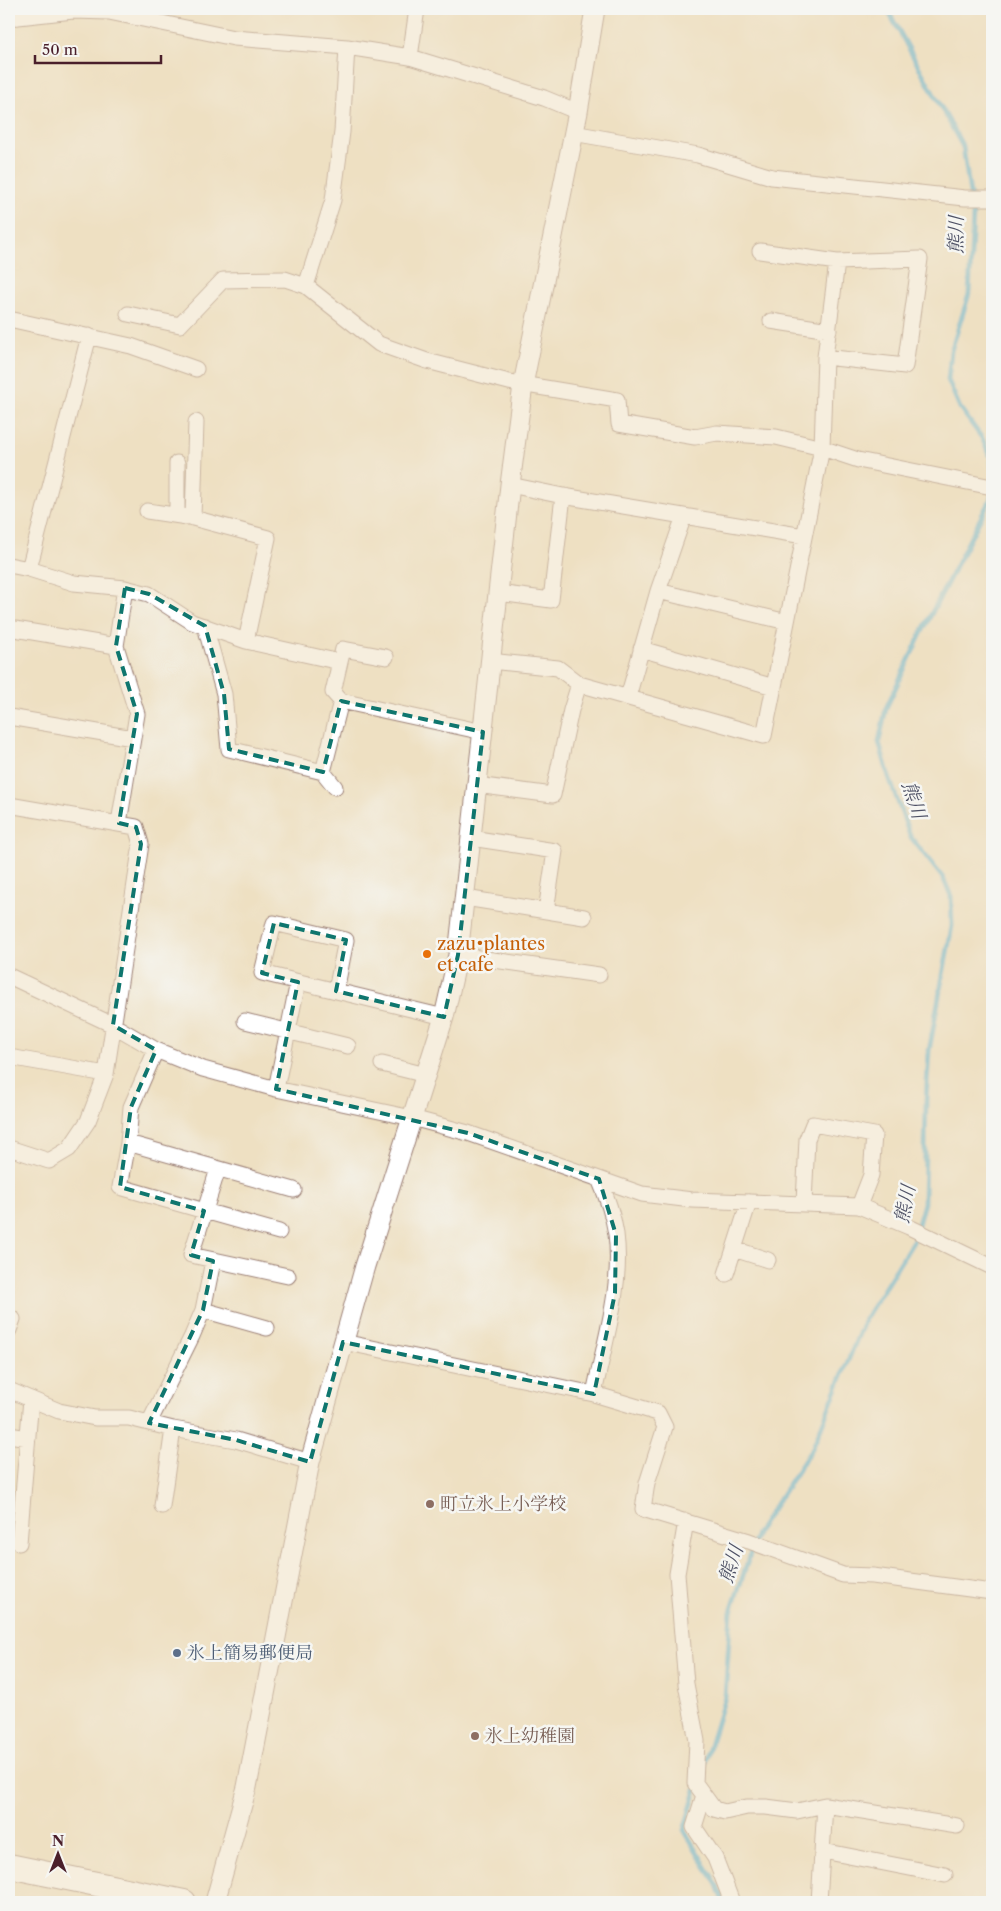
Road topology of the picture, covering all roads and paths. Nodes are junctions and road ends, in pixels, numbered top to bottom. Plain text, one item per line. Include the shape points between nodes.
1 (417, 9) edge
2 (595, 9) edge
3 (9, 18) edge
4 (347, 47) junction
5 (410, 57) junction
6 (578, 112) junction
7 (573, 133) junction
8 (978, 198) edge
9 (760, 251) dead end
10 (837, 262) junction
11 (306, 286) junction
12 (128, 314) dead end
13 (9, 319) edge
14 (771, 321) dead end
15 (829, 330) junction
16 (89, 336) junction
17 (825, 357) junction
18 (196, 369) dead end
19 (523, 385) junction
20 (196, 422) dead end
21 (822, 448) junction
22 (177, 463) dead end
23 (510, 485) junction
24 (990, 486) edge
25 (563, 496) junction
26 (147, 511) dead end
27 (177, 515) junction
28 (684, 516) junction
29 (193, 518) junction
30 (804, 536) junction
31 (9, 565) edge
32 (29, 569) junction
33 (125, 588) junction
34 (658, 591) junction
35 (498, 593) junction
36 (787, 622) junction
37 (205, 626) junction
38 (9, 628) edge
39 (246, 640) junction
40 (116, 646) junction
41 (641, 649) junction
42 (386, 657) dead end
43 (490, 661) junction
44 (340, 662) junction
45 (579, 684) junction
46 (774, 687) junction
47 (628, 697) junction
48 (341, 700) junction
49 (9, 717) edge
50 (483, 732) junction
51 (133, 738) junction
52 (323, 772) junction
53 (476, 785) junction
54 (335, 787) dead end
55 (9, 805) edge
56 (119, 823) junction
57 (470, 838) junction
58 (464, 898) junction
59 (546, 911) junction
60 (584, 917) dead end
61 (458, 955) junction
62 (599, 975) dead end
63 (9, 976) edge
64 (298, 982) junction
65 (336, 991) junction
66 (444, 1016) junction
67 (244, 1021) dead end
68 (114, 1025) junction
69 (288, 1032) junction
70 (348, 1046) dead end
71 (156, 1050) junction
72 (9, 1057) edge
73 (382, 1064) dead end
74 (106, 1074) junction
75 (426, 1075) junction
76 (276, 1089) junction
77 (412, 1118) junction
78 (128, 1142) junction
79 (9, 1148) edge
80 (218, 1169) junction
81 (599, 1179) junction
82 (294, 1190) dead end
83 (749, 1202) junction
84 (804, 1203) junction
85 (859, 1206) junction
86 (204, 1212) junction
87 (280, 1232) dead end
88 (734, 1248) junction
89 (768, 1260) dead end
90 (214, 1261) junction
91 (992, 1267) edge
92 (726, 1274) dead end
93 (288, 1276) dead end
94 (203, 1310) junction
95 (267, 1328) dead end
96 (343, 1342) junction
97 (9, 1390) edge
98 (594, 1394) junction
99 (31, 1399) junction
100 (149, 1423) junction
101 (173, 1429) junction
102 (9, 1434) edge
103 (28, 1438) junction
104 (310, 1462) junction
105 (162, 1506) dead end
106 (15, 1508) edge
107 (686, 1521) junction
108 (19, 1543) dead end
109 (992, 1592) edge
110 (704, 1795) junction
111 (825, 1805) junction
112 (957, 1826) dead end
113 (822, 1852) junction
114 (9, 1866) edge
115 (945, 1876) dead end
116 (184, 1902) edge
117 (215, 1902) edge
118 (732, 1902) edge
119 (819, 1902) edge

1 - 5 street
2 - 6 street
3 - 4 street via 73,10 109,12 234,38
4 - 5 street
4 - 11 street via 342,132 333,200
5 - 6 street via 544,98
6 - 7 street
7 - 8 street via 698,155 772,177
7 - 19 street
9 - 10 street
10 - 15 street
10 - 17 street via 920,259 905,366
11 - 12 street via 285,279 223,280 180,325
11 - 19 street via 379,344 428,361
13 - 16 street
14 - 15 street
15 - 17 street
16 - 18 street via 131,346
16 - 32 street
17 - 21 street
19 - 21 street via 617,400 619,424 695,437 717,433 776,437
19 - 23 street
20 - 29 street
21 - 24 street via 858,460
21 - 30 street
22 - 27 street
23 - 25 street
23 - 35 street
25 - 28 street
25 - 35 street via 551,600
26 - 27 street
27 - 29 street
28 - 30 street
28 - 34 street
29 - 39 street via 268,538
30 - 36 street
31 - 32 street
32 - 33 street via 74,583
33 - 37 street via 149,594 192,622
33 - 40 street
34 - 36 street
34 - 41 street
35 - 43 street
36 - 46 street
37 - 39 street
37 - 52 street via 224,694 229,749
38 - 40 street
39 - 44 street
40 - 51 street via 137,714
41 - 46 street
41 - 47 street
42 - 44 street via 343,649
43 - 45 street via 558,668
43 - 50 street
44 - 48 street via 333,692
45 - 47 street
45 - 53 street via 553,794
46 - 47 street via 764,736
48 - 50 street
48 - 52 street
49 - 51 street
50 - 53 street
51 - 56 street
52 - 54 street
53 - 57 street
55 - 56 street
56 - 68 street via 136,827 142,844
57 - 58 street
57 - 59 street via 555,851
58 - 59 street
58 - 61 street
59 - 60 street
61 - 62 street
61 - 66 street
63 - 68 street
64 - 65 street
64 - 65 street via 262,973 274,923 346,940
64 - 69 street
65 - 66 street
66 - 75 street
67 - 69 street
68 - 71 street
68 - 74 street
69 - 70 street
69 - 76 street
71 - 76 street via 203,1070
71 - 78 street via 131,1107
72 - 74 street
73 - 75 street
74 - 79 street via 88,1120 70,1149 49,1161
75 - 77 street
76 - 77 street
77 - 81 street via 468,1132
77 - 96 street
78 - 80 street
78 - 86 street via 120,1187
80 - 82 street
80 - 86 street
81 - 83 street via 642,1194
81 - 98 street via 608,1200 616,1235 617,1262 615,1293
83 - 84 street
83 - 88 street
84 - 85 street
84 - 85 street via 807,1139 814,1124 874,1135 871,1175
85 - 91 street via 909,1226
86 - 87 street
86 - 90 street via 190,1255
88 - 89 street
88 - 92 street
90 - 93 street
90 - 94 street
94 - 95 street
94 - 100 street
96 - 98 street
96 - 104 street
97 - 99 street
98 - 107 street via 658,1413 665,1427 647,1483 643,1509
99 - 100 street via 60,1411
99 - 103 street
100 - 101 street
101 - 104 street via 236,1440
101 - 105 street
102 - 103 street
103 - 106 street
104 - 117 street via 247,1787
106 - 108 street
107 - 109 street via 755,1542 843,1575
107 - 110 street via 677,1574 686,1684 697,1741 695,1783
110 - 111 street via 714,1809 726,1812 746,1807 797,1811
110 - 118 street via 694,1827 715,1858
111 - 112 street
111 - 113 street
113 - 115 street
113 - 119 street
114 - 116 main road

